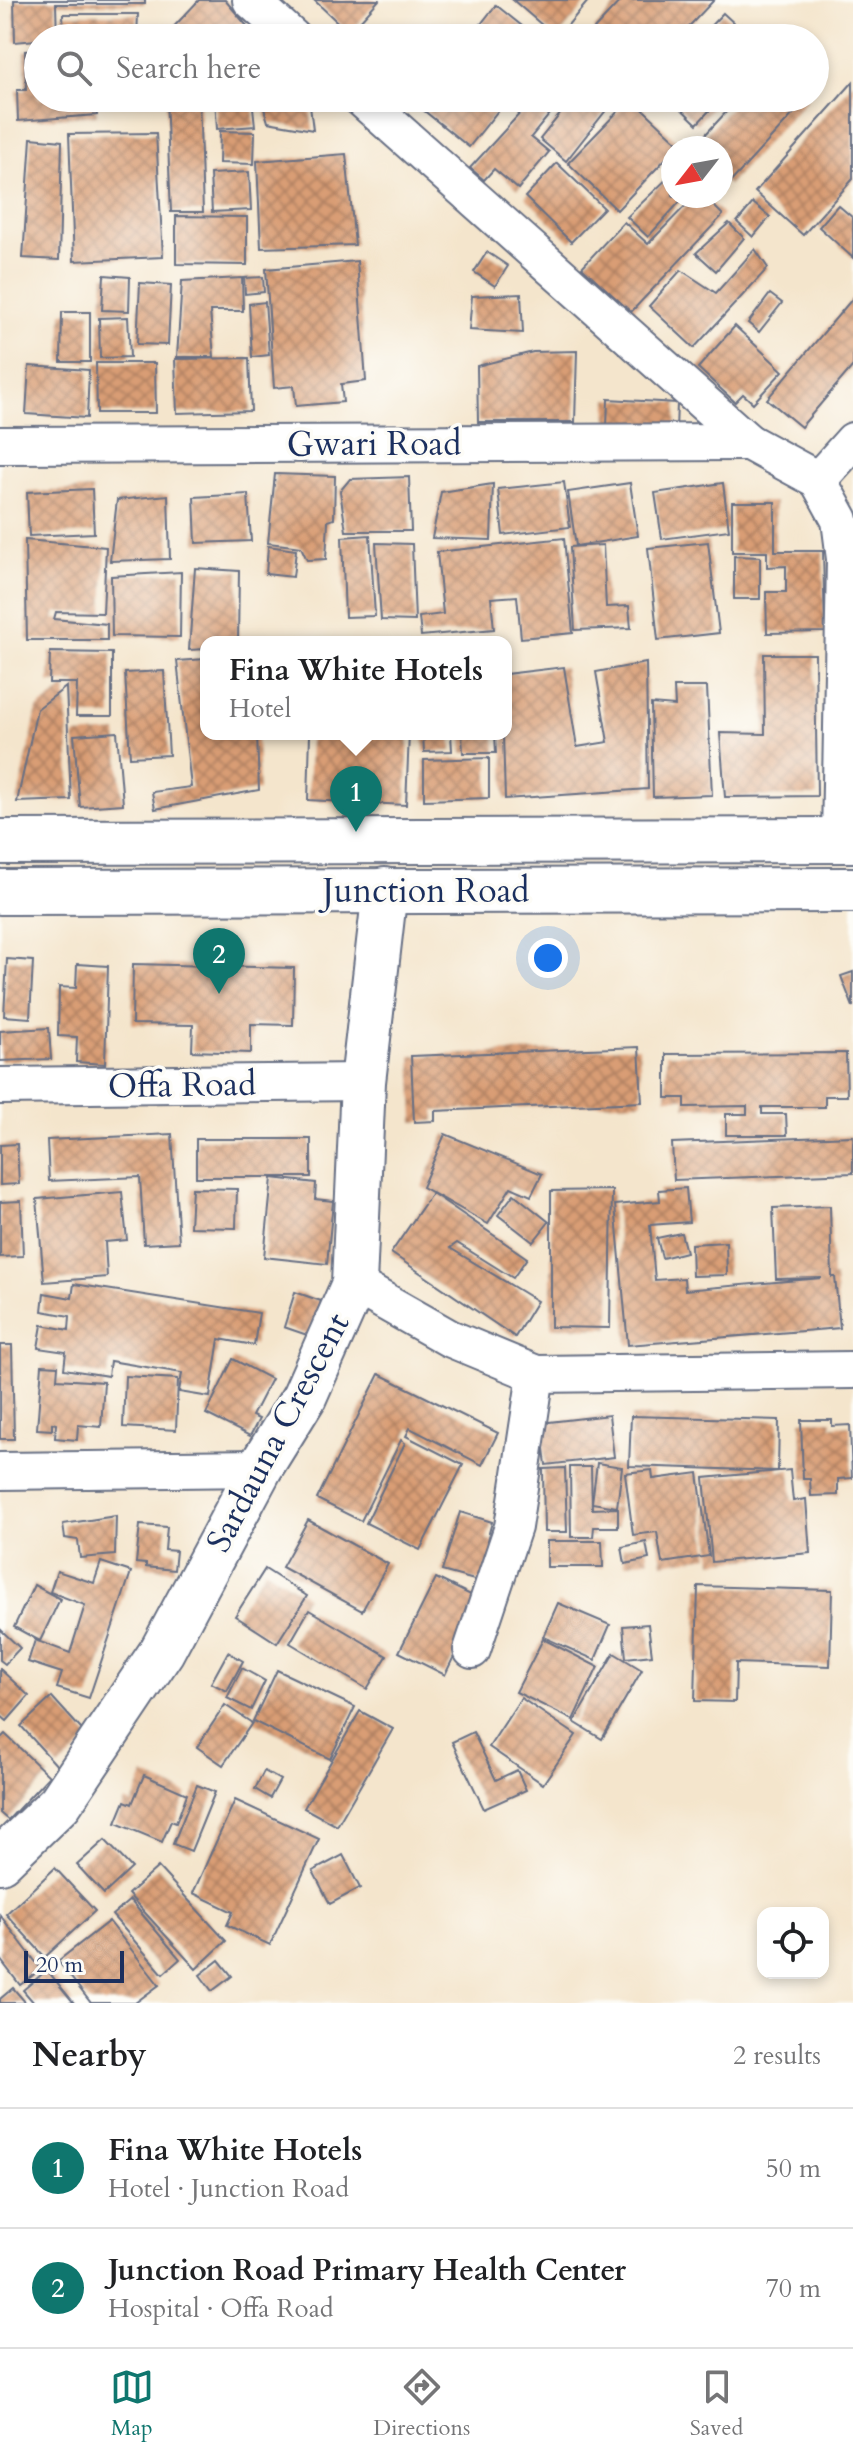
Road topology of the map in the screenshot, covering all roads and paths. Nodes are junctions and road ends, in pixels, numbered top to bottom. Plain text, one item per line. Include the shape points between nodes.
1 (251, 0) edge
2 (278, 24) edge
3 (377, 112) edge
4 (853, 441) edge
5 (748, 442) junction
6 (0, 445) edge
7 (818, 480) junction
8 (847, 840) edge
9 (0, 842) edge
10 (385, 890) junction
11 (853, 890) edge
12 (0, 892) edge
13 (363, 1082) junction
14 (0, 1086) edge
15 (354, 1284) junction
16 (853, 1370) edge
17 (536, 1374) junction
18 (260, 1468) junction
19 (0, 1471) edge
20 (472, 1650) dead end
21 (0, 1861) edge

1 - 2 street
3 - 5 street, Gwari Road
4 - 7 street
5 - 6 street, Gwari Road
5 - 7 street, Gwari Road
7 - 8 street via 840,520 845,559
8 - 9 main road, Junction Road
10 - 11 main road, Junction Road
10 - 12 main road, Junction Road
10 - 13 main road, Sardauna Crescent
13 - 14 street, Offa Road
13 - 15 main road, Sardauna Crescent
15 - 17 street via 449,1338
15 - 18 main road, Sardauna Crescent via 304,1397
16 - 17 street
17 - 20 street via 513,1527
18 - 19 street
18 - 21 main road, Sardauna Crescent via 162,1651 60,1803

